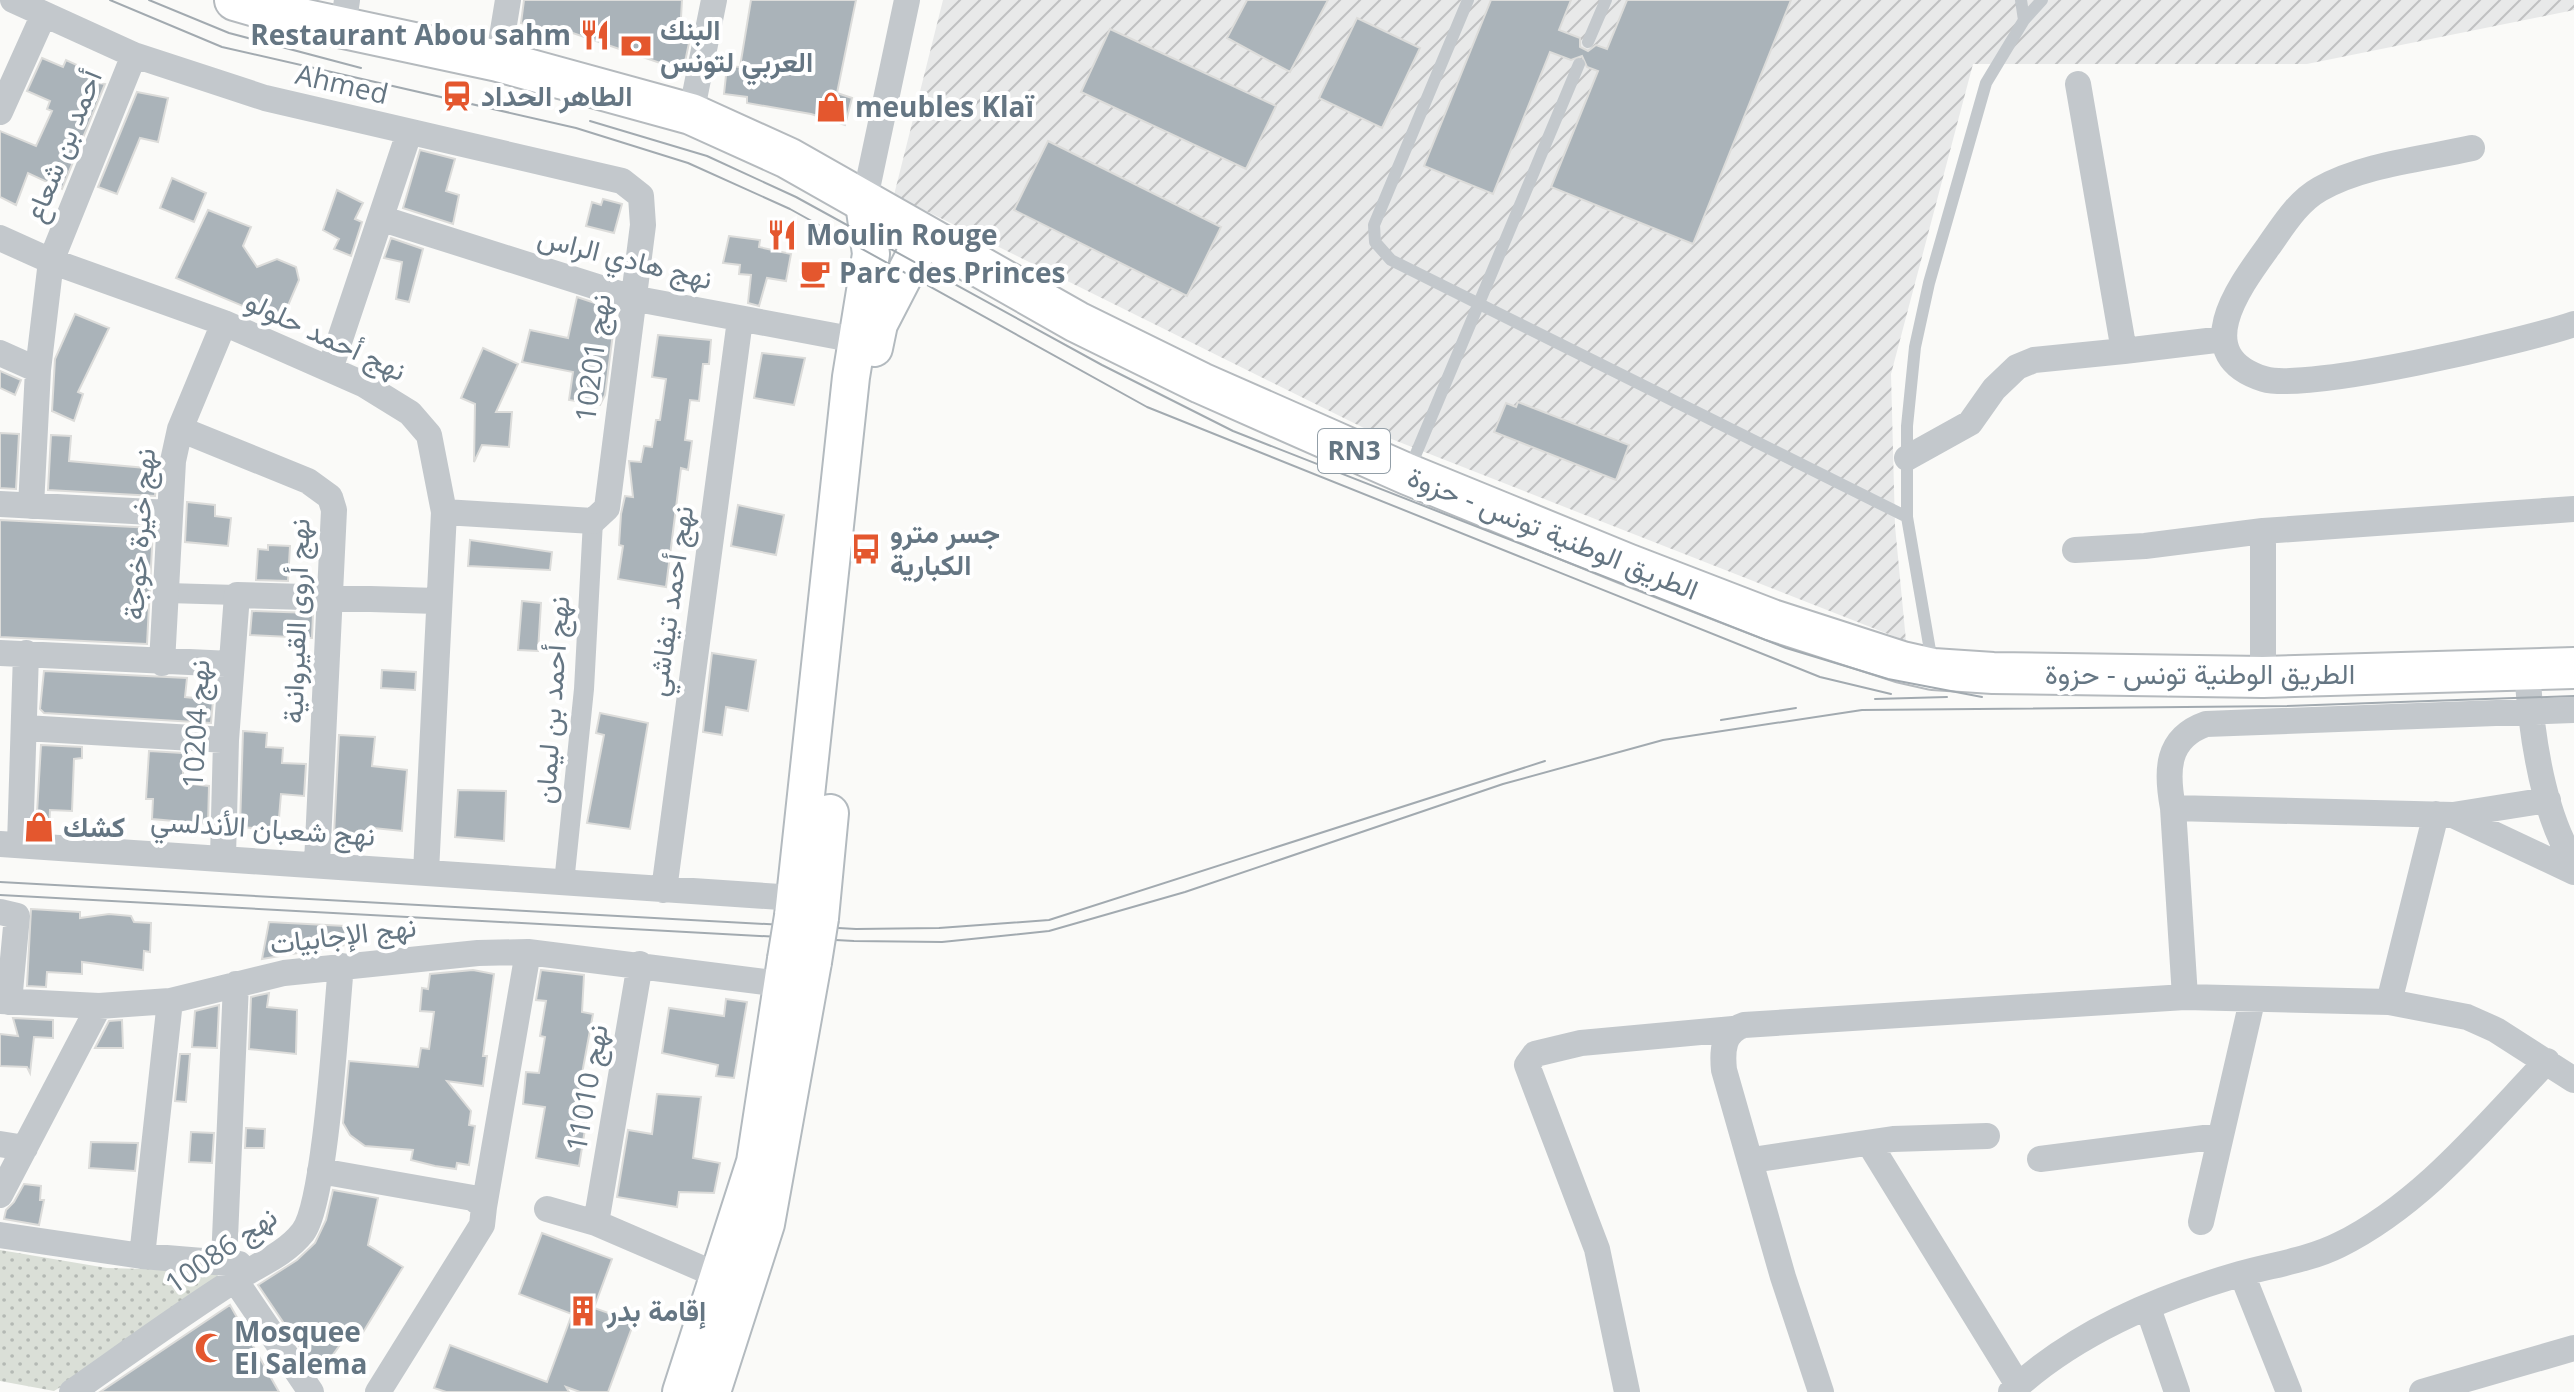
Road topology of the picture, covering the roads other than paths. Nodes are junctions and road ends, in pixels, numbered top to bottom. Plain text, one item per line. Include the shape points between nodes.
1 (13, 0) edge
2 (235, 0) edge
3 (508, 0) edge
4 (714, 0) edge
5 (907, 0) edge
6 (1468, 0) edge
7 (1606, 0) edge
8 (2021, 0) edge
9 (2042, 0) edge
10 (44, 14) junction
11 (345, 14) edge
12 (2024, 20) junction
13 (1588, 42) dead end
14 (134, 55) junction
15 (498, 61) junction
16 (1579, 64) dead end
17 (2078, 84) dead end
18 (1, 104) edge
19 (691, 114) junction
20 (409, 133) junction
21 (2472, 148) dead end
22 (622, 181) joint
23 (864, 203) junction
24 (383, 219) junction
25 (924, 237) junction
26 (0, 238) edge
27 (51, 261) junction
28 (632, 298) junction
29 (1478, 304) junction
30 (740, 320) junction
31 (224, 323) junction
32 (2574, 324) edge
33 (2224, 339) junction
34 (856, 340) junction
35 (2124, 351) junction
36 (0, 353) edge
37 (330, 369) junction
38 (38, 370) junction
39 (180, 429) junction
40 (1907, 458) junction
41 (1407, 474) junction
42 (0, 504) edge
43 (31, 506) junction
44 (2574, 509) edge
45 (444, 512) junction
46 (170, 513) junction
47 (1907, 517) junction
48 (593, 521) junction
49 (2263, 531) junction
50 (2075, 550) dead end
51 (167, 593) junction
52 (237, 595) junction
53 (332, 599) junction
54 (437, 601) junction
55 (13, 653) edge
56 (162, 663) junction
57 (231, 664) junction
58 (2574, 668) edge
59 (1933, 669) junction
60 (2527, 670) junction
61 (2263, 677) junction
62 (2574, 710) edge
63 (2533, 714) junction
64 (25, 728) junction
65 (226, 740) junction
66 (2548, 800) junction
67 (2173, 808) junction
68 (2445, 815) junction
69 (10, 844) edge
70 (223, 857) junction
71 (317, 863) junction
72 (2574, 863) edge
73 (426, 872) junction
74 (2574, 872) edge
75 (564, 883) junction
76 (664, 890) junction
77 (807, 908) junction
78 (0, 912) edge
79 (528, 952) junction
80 (640, 964) junction
81 (341, 966) junction
82 (797, 973) junction
83 (236, 984) junction
84 (2185, 997) junction
85 (170, 1001) junction
86 (2252, 1001) junction
87 (5, 1002) edge
88 (2389, 1002) junction
89 (99, 1006) junction
90 (1733, 1029) junction
91 (2547, 1061) junction
92 (2574, 1080) edge
93 (1987, 1136) dead end
94 (2220, 1136) junction
95 (1869, 1143) junction
96 (12, 1146) edge
97 (2040, 1159) dead end
98 (1752, 1160) junction
99 (320, 1171) junction
100 (0, 1195) edge
101 (484, 1207) junction
102 (547, 1209) dead end
103 (2201, 1222) dead end
104 (596, 1223) junction
105 (0, 1235) edge
106 (142, 1256) junction
107 (238, 1269) junction
108 (2242, 1274) junction
109 (734, 1282) junction
110 (2148, 1308) junction
111 (2574, 1348) edge
112 (2014, 1388) edge
113 (72, 1392) edge
114 (311, 1392) edge
115 (378, 1392) edge
116 (681, 1392) edge
117 (712, 1392) edge
118 (1627, 1392) edge
119 (1821, 1392) edge
120 (2177, 1392) edge
121 (2289, 1392) edge
122 (2422, 1392) edge

1 - 10 street, Ahmed
2 - 11 main road, الطريق الوطنية تونس - حزوة / RN3
3 - 15 street
4 - 19 street
5 - 23 street
6 - 29 lane via 1374,225 1375,242 1391,260
7 - 13 lane
8 - 12 lane
9 - 12 lane
10 - 14 street, Ahmed
10 - 18 street
11 - 15 main road, الطريق الوطنية تونس - حزوة / RN3
12 - 40 lane via 1986,83 1929,283 1915,347
14 - 20 street, Ahmed via 265,98
14 - 27 street, أحمد بن شعاع
15 - 19 main road, الطريق الوطنية تونس - حزوة / RN3
16 - 29 lane
17 - 35 street
19 - 23 main road, الطريق الوطنية تونس - حزوة / RN3 via 788,158
20 - 22 street, Ahmed
20 - 24 street
21 - 33 street via 2339,180 2305,199 2240,286
22 - 28 street, نهج 10201 via 641,196 644,206
23 - 25 main road, الطريق الوطنية تونس - حزوة / RN3
23 - 34 main road via 871,254
24 - 28 street, نهج هادي الراس
24 - 37 street
25 - 41 main road, الطريق الوطنية تونس - حزوة / RN3 via 1201,383
25 - 77 main road via 879,324 876,340
26 - 27 street, نهج أحمد حلولو
27 - 31 street, نهج أحمد حلولو
27 - 38 street, أحمد بن شعاع
28 - 30 street, نهج هادي الراس
28 - 48 street, نهج 10201 via 607,508
29 - 41 lane
29 - 47 lane
30 - 34 street, نهج هادي الراس
30 - 76 street, نهج أحمد تيفاشي
31 - 37 street, نهج أحمد حلولو
31 - 39 street, نهج خيرة خوجة
32 - 33 street via 2523,339 2290,381 2248,372 2233,361
33 - 35 street
34 - 77 main road
35 - 40 street via 2034,360 2017,367 1970,423
36 - 38 street
37 - 45 street, نهج أحمد حلولو via 389,398 429,435
38 - 43 street, أحمد بن شعاع
39 - 46 street, نهج خيرة خوجة
39 - 53 street, نهج أروى القيروانية via 308,481 330,497
40 - 47 lane
41 - 59 main road, الطريق الوطنية تونس - حزوة / RN3 via 1772,620
42 - 43 street
43 - 46 street
44 - 49 street
45 - 48 street
45 - 54 street, نهج أحمد حلولو
46 - 51 street, نهج خيرة خوجة
47 - 59 lane
48 - 75 street, نهج أحمد بن ليمان via 584,689
49 - 50 street
49 - 61 street
51 - 52 street
51 - 56 street, نهج خيرة خوجة
52 - 53 street
52 - 57 street, نهج 10204
53 - 54 street
53 - 71 street, نهج أروى القيروانية
54 - 73 street, نهج أحمد حلولو
55 - 56 street
55 - 64 street
56 - 57 street
57 - 65 street, نهج 10204
58 - 60 main road, الطريق الوطنية تونس - حزوة / RN3
59 - 61 main road, الطريق الوطنية تونس - حزوة / RN3
60 - 61 main road, الطريق الوطنية تونس - حزوة / RN3
60 - 63 street
62 - 63 street
63 - 66 street
63 - 67 street via 2206,724 2188,730 2175,746 2170,765
64 - 65 street
64 - 69 street
65 - 70 street, نهج 10204
66 - 68 street
66 - 72 street
67 - 68 street
67 - 84 street
68 - 74 street
68 - 88 street
69 - 70 street, نهج شعبان الأندلسي
70 - 71 street, نهج شعبان الأندلسي
71 - 73 street, نهج شعبان الأندلسي
73 - 75 street, نهج شعبان الأندلسي
75 - 76 street, نهج شعبان الأندلسي
76 - 77 street, نهج شعبان الأندلسي
77 - 82 main road, bridge
78 - 87 street via 17,916
79 - 80 street, نهج الإجابيات
79 - 81 street, نهج الإجابيات
79 - 101 street
80 - 82 street, نهج الإجابيات
80 - 104 street, نهج 11010
81 - 83 street, نهج الإجابيات
81 - 99 street, نهج 10086
82 - 109 main road
83 - 85 street, نهج الإجابيات
83 - 107 street
84 - 86 street
84 - 90 street
85 - 89 street, نهج الإجابيات
85 - 106 street
86 - 88 street
86 - 94 street
87 - 89 street, نهج الإجابيات
88 - 91 street via 2467,1017
89 - 96 street
90 - 98 street via 1725,1041 1724,1070
90 - 118 street via 1581,1043 1535,1054 1527,1065 1597,1249
91 - 92 street
91 - 108 street via 2457,1156 2368,1230 2335,1247
93 - 95 street
94 - 97 street
94 - 103 street
95 - 98 street
95 - 112 street
96 - 100 street
98 - 119 street
99 - 101 street via 473,1198
99 - 107 street, نهج 10086 via 304,1231 281,1253
101 - 115 street via 482,1225
102 - 104 street
104 - 109 street
105 - 106 street
106 - 107 street
107 - 113 street, نهج 10086
107 - 114 street
108 - 110 street
108 - 121 street
109 - 116 main road
109 - 117 main road
110 - 112 street via 2055,1353
110 - 120 street
111 - 122 street

